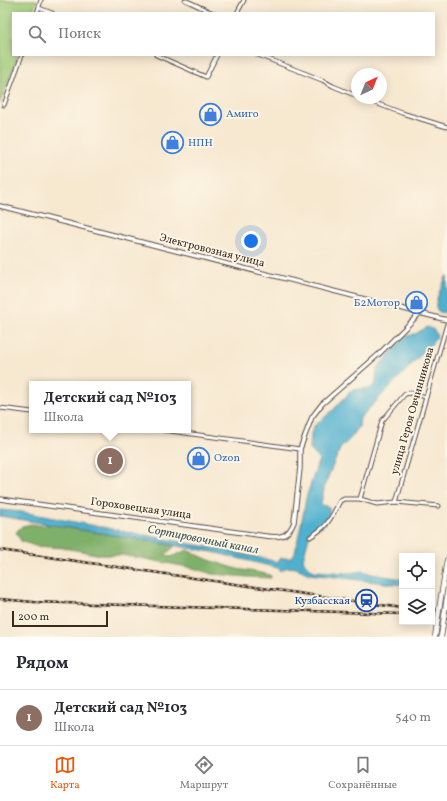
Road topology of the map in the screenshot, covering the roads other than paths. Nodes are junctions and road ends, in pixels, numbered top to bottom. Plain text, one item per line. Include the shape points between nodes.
1 (41, 0) edge
2 (184, 0) edge
3 (244, 0) edge
4 (38, 8) junction
5 (37, 12) edge
6 (49, 12) edge
7 (211, 12) edge
8 (238, 12) edge
9 (22, 56) edge
10 (158, 56) edge
11 (216, 56) edge
12 (261, 56) edge
13 (351, 94) edge
14 (378, 104) edge
15 (4, 105) dead end
16 (447, 128) edge
17 (0, 206) edge
18 (420, 313) junction
19 (447, 320) edge
20 (447, 324) edge
21 (426, 397) junction
22 (0, 408) edge
23 (29, 412) edge
24 (185, 433) edge
25 (300, 449) junction
26 (0, 498) edge
27 (360, 499) junction
28 (396, 502) junction
29 (439, 506) dead end
30 (310, 537) dead end
31 (447, 560) edge
32 (447, 594) edge
33 (444, 597) edge
34 (435, 637) edge
35 (441, 637) edge

1 - 4 street
2 - 7 street
3 - 8 street
4 - 5 street
4 - 6 street
9 - 15 street
10 - 11 street via 206,77
12 - 13 street
14 - 16 street
17 - 18 street, Электровозная улица
18 - 19 street, Электровозная улица
18 - 25 street via 379,354 322,404 309,422
20 - 21 street, улица Героя Овчинникова
21 - 27 street via 405,394 382,421
21 - 28 street, улица Героя Овчинникова
22 - 23 street
24 - 25 street
25 - 26 street, Гороховецкая улица via 294,522 288,533 279,538
27 - 28 street via 377,504
27 - 30 street via 340,501 328,523
28 - 29 street
31 - 33 main road
32 - 33 main road
33 - 34 main road, bridge
33 - 35 main road, bridge

